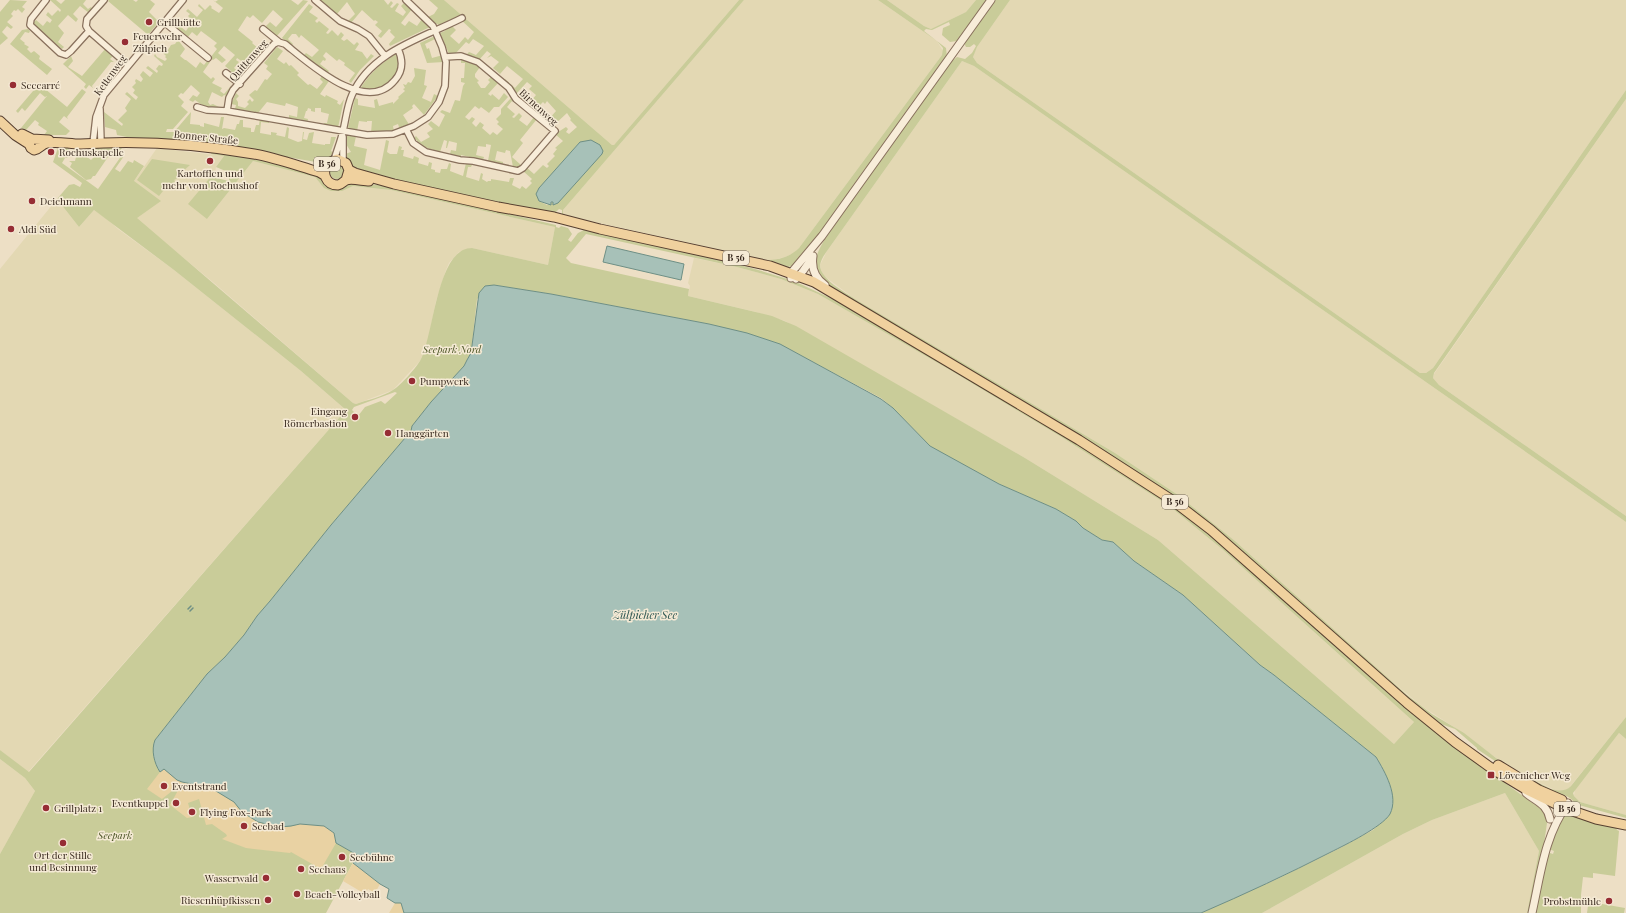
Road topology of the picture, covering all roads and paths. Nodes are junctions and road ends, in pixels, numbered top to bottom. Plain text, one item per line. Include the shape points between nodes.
1 (46, 0) edge
2 (104, 0) edge
3 (182, 0) edge
4 (315, 0) edge
5 (406, 0) edge
6 (991, 0) edge
7 (462, 18) dead end
8 (164, 22) junction
9 (263, 29) dead end
10 (89, 31) junction
11 (435, 31) junction
12 (279, 42) junction
13 (398, 49) junction
14 (384, 56) junction
15 (445, 57) junction
16 (208, 58) dead end
17 (128, 65) junction
18 (226, 73) dead end
19 (240, 84) junction
20 (354, 90) junction
21 (197, 107) dead end
22 (227, 111) junction
23 (3, 123) edge
24 (406, 129) junction
25 (343, 131) junction
26 (97, 140) junction
27 (268, 157) junction
28 (334, 161) junction
29 (349, 170) junction
30 (324, 175) junction
31 (346, 180) junction
32 (394, 184) junction
33 (822, 236) junction
34 (813, 256) junction
35 (794, 277) junction
36 (848, 302) junction
37 (883, 324) junction
38 (1434, 724) junction
39 (1515, 784) junction
40 (1556, 801) junction
41 (1566, 806) junction
42 (1550, 819) junction
43 (1626, 820) edge
44 (1626, 825) edge
45 (1546, 848) junction
46 (1532, 913) edge

1 - 10 street via 31,19 30,25 60,53 66,54 71,51
2 - 10 street via 87,19
3 - 8 street, Kettenweg
4 - 14 street via 340,21 368,36
5 - 11 street
6 - 33 street
7 - 11 street
8 - 16 street
8 - 17 street, Kettenweg
9 - 12 street
10 - 17 street
11 - 13 street
11 - 15 street via 441,41
12 - 19 street, Quittenweg via 274,44
12 - 20 street, Quittenweg via 335,81
13 - 14 street
13 - 20 street, Quittenweg via 402,66 399,75 387,88 376,92
14 - 20 street via 366,73
15 - 24 street via 444,86 439,102 428,117
15 - 24 street, Birnenweg via 461,56 478,62 509,88 516,100 555,131 523,168 515,171 426,152 413,144
17 - 26 street, Kettenweg via 104,95 100,107
18 - 19 street
19 - 22 street, Quittenweg via 231,94
20 - 25 street
21 - 22 street
22 - 25 street
23 - 26 main road, Bonner Straße / B 56 via 15,135 35,142
24 - 25 street via 383,135
25 - 28 street
25 - 28 street
26 - 27 main road, Bonner Straße / B 56 via 121,137 140,142 207,147
27 - 28 main road, Bonner Straße / B 56 via 316,164
27 - 30 main road, Bonner Straße / B 56
28 - 29 main road, B 56 via 346,163
28 - 30 main road, B 56 via 324,171
29 - 31 main road, B 56
29 - 32 main road, B 56
30 - 31 main road, B 56 via 334,184 341,184
31 - 32 main road, B 56
32 - 35 main road, B 56 via 498,207 559,224 600,229 749,261
33 - 34 street
33 - 35 street
34 - 35 street
34 - 36 street, B 56 via 812,267 816,277
35 - 36 main road, B 56 via 822,286
35 - 37 main road, B 56
36 - 37 main road, B 56
37 - 38 main road, B 56 via 1079,440 1172,500 1211,530 1391,690
38 - 39 main road, B 56 via 1460,746
38 - 40 main road, B 56
39 - 40 main road, B 56
39 - 42 street via 1543,804
40 - 41 main road, B 56
40 - 42 street
41 - 43 main road, B 56
41 - 44 main road, B 56 via 1596,819
41 - 45 street via 1555,823
42 - 45 street
45 - 46 street

